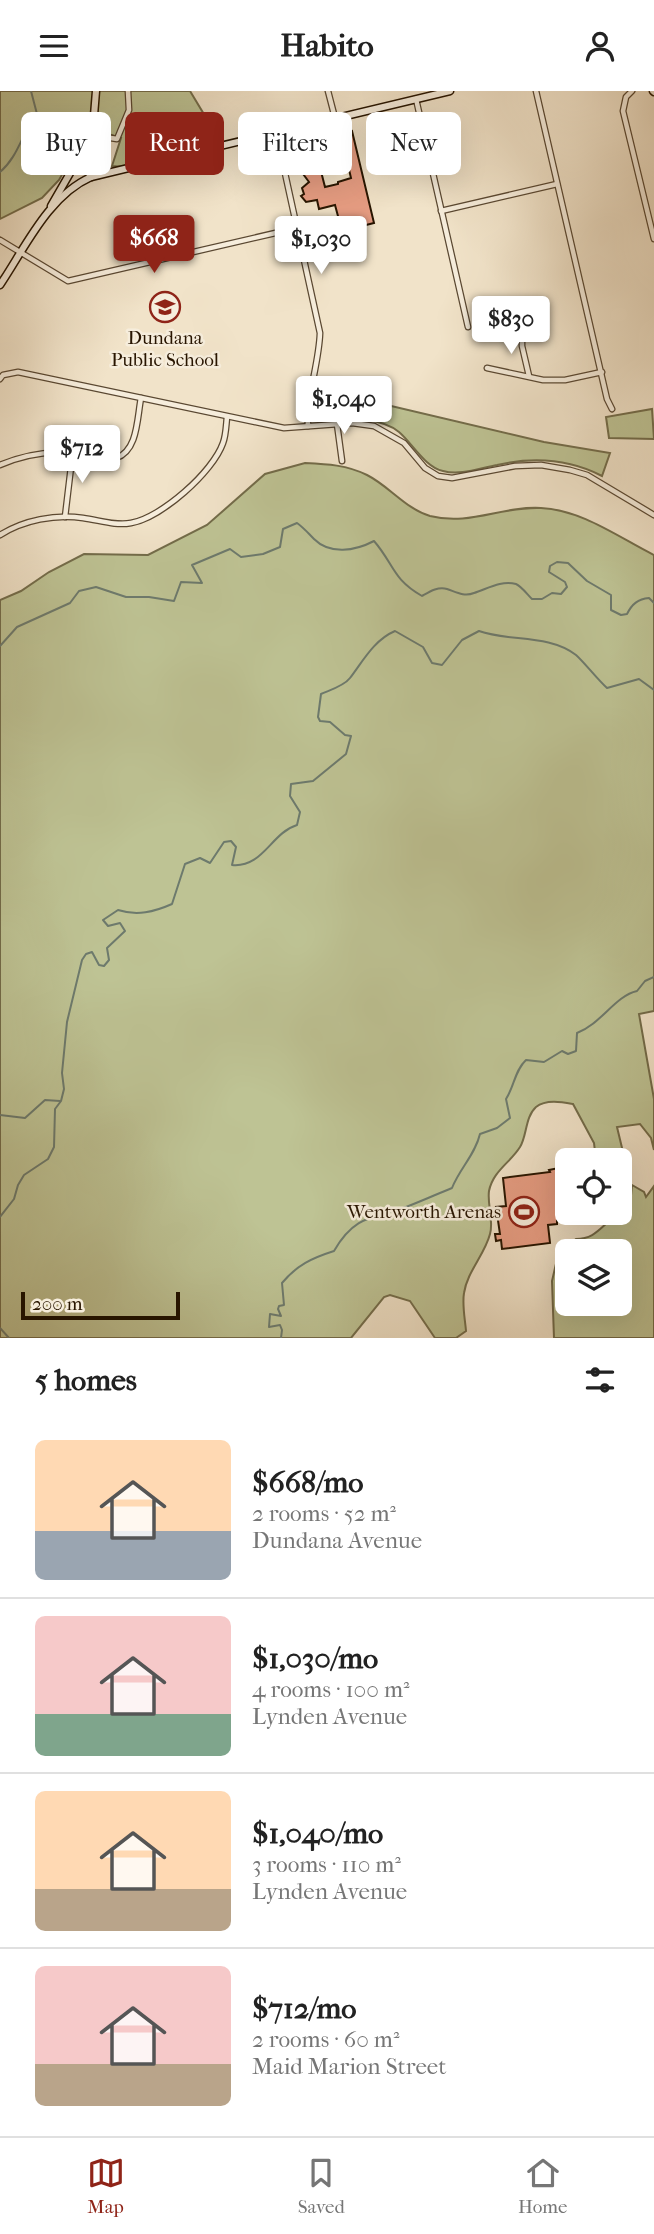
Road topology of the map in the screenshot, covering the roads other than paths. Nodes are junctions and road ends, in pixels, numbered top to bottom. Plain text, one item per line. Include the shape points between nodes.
1 (96, 91) edge
2 (128, 91) edge
3 (328, 91) edge
4 (450, 91) edge
5 (536, 91) edge
6 (632, 91) edge
7 (416, 99) junction
8 (94, 112) edge
9 (333, 112) edge
10 (352, 114) edge
11 (111, 138) edge
12 (238, 141) edge
13 (69, 175) edge
14 (285, 175) edge
15 (95, 176) joint
16 (557, 184) junction
17 (441, 211) junction
18 (45, 218) junction
19 (297, 228) junction
20 (654, 239) edge
21 (0, 240) edge
22 (21, 253) junction
23 (0, 285) edge
24 (468, 327) dead end
25 (522, 334) dead end
26 (487, 368) dead end
27 (602, 372) junction
28 (529, 376) junction
29 (0, 379) edge
30 (141, 398) junction
31 (612, 409) dead end
32 (226, 417) junction
33 (337, 423) junction
34 (308, 426) junction
35 (73, 450) junction
36 (342, 461) dead end
37 (0, 465) edge
38 (654, 515) edge
39 (65, 517) junction
40 (0, 535) edge

1 - 8 street
2 - 11 street via 129,110 117,139
3 - 9 street
4 - 7 street
5 - 16 street
6 - 20 street via 623,111
7 - 10 street
7 - 17 street
12 - 15 street
13 - 18 street
14 - 19 street
15 - 18 street via 70,189
16 - 17 street
16 - 27 street
17 - 24 street
18 - 22 street
19 - 22 street via 68,281
19 - 34 street via 320,333
21 - 22 street
22 - 23 street
25 - 28 street
26 - 28 street
27 - 28 street via 565,380
27 - 31 street
29 - 30 street via 18,372
30 - 32 street
30 - 35 street via 128,452 116,458
32 - 34 street via 284,428
32 - 39 street via 223,444 207,470 163,508 132,523
33 - 34 street
33 - 36 street
33 - 38 street via 364,423 384,430 438,476 452,478 515,466 555,467 587,475
35 - 37 street via 33,454
35 - 39 street
39 - 40 street via 25,523

